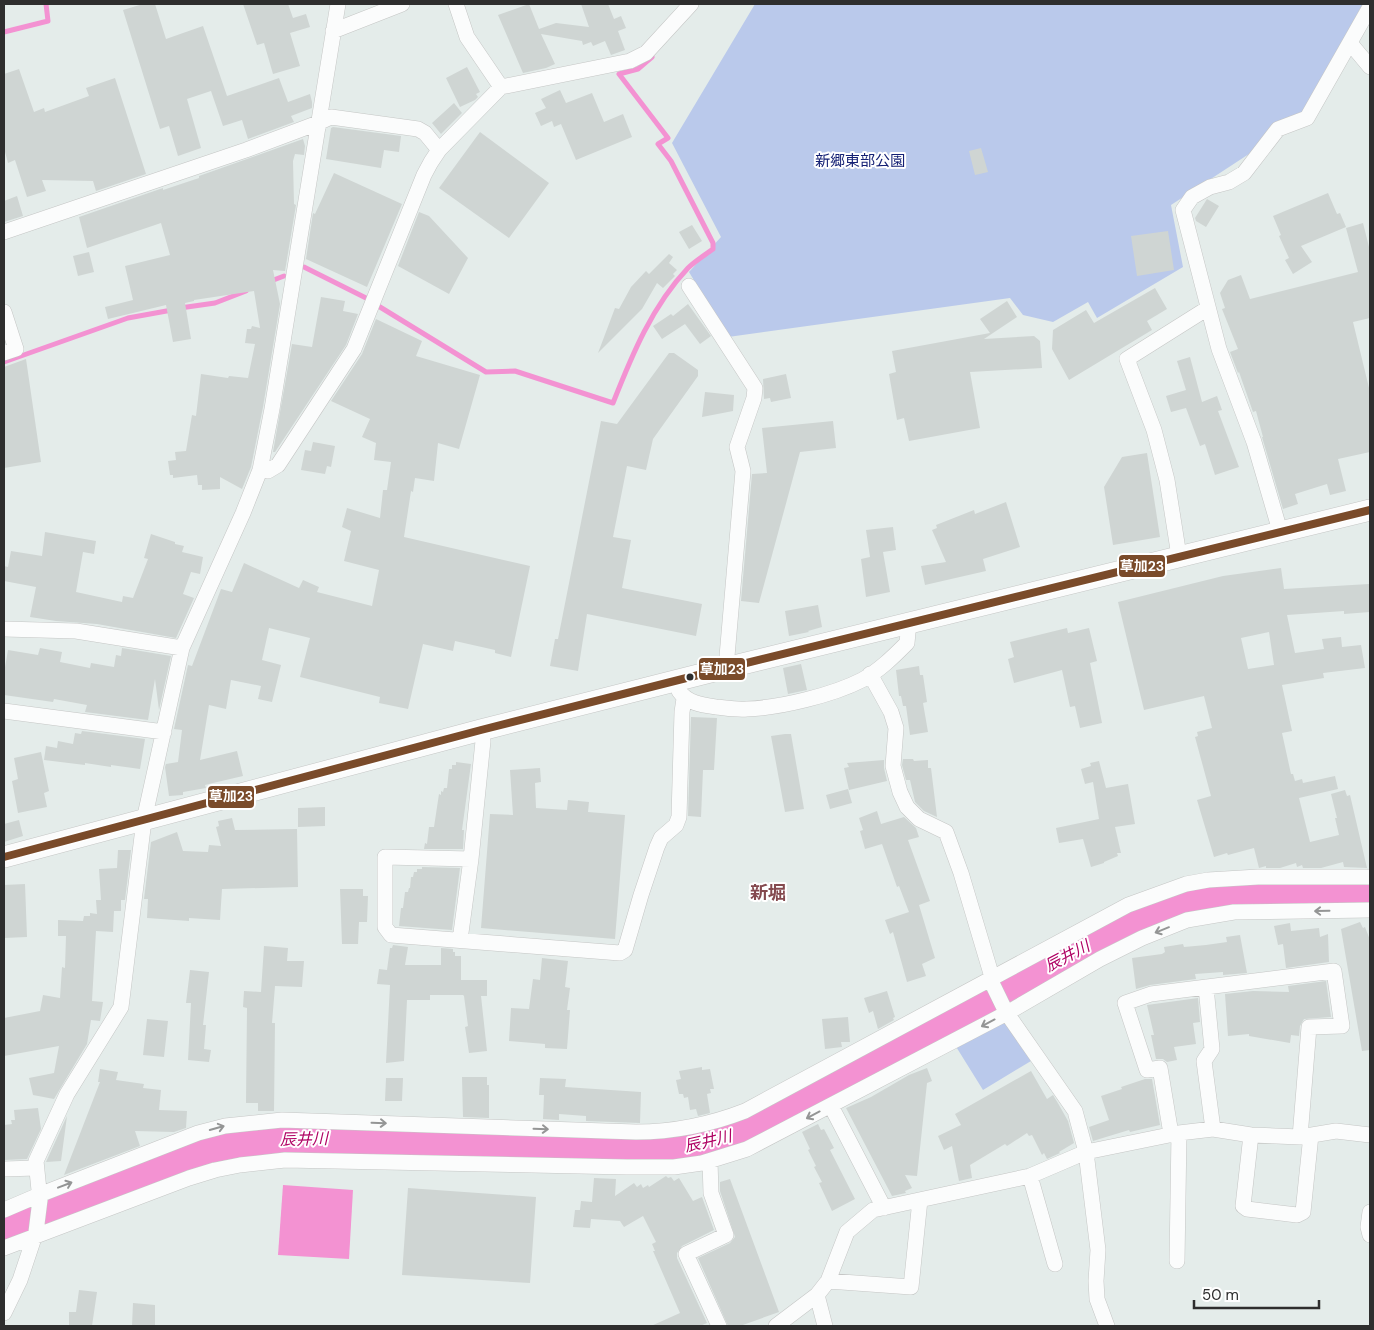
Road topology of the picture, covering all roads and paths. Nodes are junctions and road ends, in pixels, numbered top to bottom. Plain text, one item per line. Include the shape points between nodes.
1 (338, 4) edge
2 (402, 4) edge
3 (456, 4) edge
4 (691, 4) edge
5 (1370, 7) edge
6 (333, 31) junction
7 (1350, 43) junction
8 (1370, 67) edge
9 (501, 87) junction
10 (318, 124) junction
11 (439, 150) junction
12 (4, 232) edge
13 (689, 286) dead end
14 (1208, 308) junction
15 (4, 312) edge
16 (4, 353) edge
17 (260, 470) junction
18 (1370, 510) edge
19 (1280, 531) junction
20 (1180, 556) junction
21 (908, 622) junction
22 (4, 630) edge
23 (182, 648) junction
24 (726, 668) junction
25 (870, 674) junction
26 (678, 690) junction
27 (4, 711) edge
28 (481, 730) junction
29 (164, 732) junction
30 (144, 820) junction
31 (4, 857) edge
32 (471, 859) junction
33 (1370, 877) edge
34 (1370, 910) edge
35 (460, 940) junction
36 (991, 979) junction
37 (1206, 988) junction
38 (1007, 1012) junction
39 (831, 1106) junction
40 (1213, 1128) junction
41 (1175, 1133) junction
42 (1251, 1135) junction
43 (1370, 1135) edge
44 (1306, 1136) junction
45 (1086, 1152) junction
46 (710, 1161) junction
47 (36, 1168) junction
48 (4, 1169) edge
49 (1030, 1176) junction
50 (39, 1197) junction
51 (920, 1200) junction
52 (884, 1208) junction
53 (4, 1210) edge
54 (1370, 1212) edge
55 (35, 1235) junction
56 (1370, 1236) edge
57 (4, 1248) edge
58 (1177, 1261) dead end
59 (1055, 1264) dead end
60 (828, 1281) junction
61 (817, 1295) junction
62 (4, 1314) edge
63 (719, 1326) edge
64 (776, 1326) edge
65 (825, 1326) edge
66 (1106, 1326) edge

1 - 6 street
2 - 6 street
3 - 9 street via 467,37
4 - 9 street via 646,53 630,61
5 - 7 street
6 - 10 street
7 - 8 street
7 - 14 street via 1306,118 1278,129 1244,173 1229,182 1210,187 1188,202 1184,210
9 - 11 street
10 - 11 street via 331,117 418,129
10 - 12 street
10 - 17 street
11 - 17 street via 424,175 354,349 278,465 268,471
13 - 24 street via 755,388 737,447 743,471
14 - 19 street via 1218,348 1254,442
14 - 20 street via 1127,359 1154,430 1167,480
15 - 16 street via 16,349
17 - 23 street
18 - 19 main road
19 - 20 main road
20 - 21 main road
21 - 24 main road
21 - 25 street via 907,643
22 - 23 street via 76,631
23 - 29 street
24 - 26 main road
25 - 26 street via 825,694 781,706 745,710 706,706
25 - 36 street via 892,712 896,728 893,766 900,792 907,807 920,819 946,832
26 - 28 main road
26 - 35 street via 682,712 678,817 657,847 625,950 620,953
27 - 29 street
28 - 30 main road
28 - 32 street via 483,741
29 - 30 street
30 - 31 main road
30 - 47 street via 121,1006 61,1104 36,1160
32 - 35 street
32 - 35 street via 385,857 386,927 391,935
33 - 36 street via 1232,877 1186,884 1128,906
34 -> 38 street via 1234,912 1187,920 1100,959
36 - 38 street
50 -> 36 street via 198,1133 256,1122 314,1121 636,1132 661,1132 701,1125 745,1111
37 - 40 street via 1212,1049 1204,1061
37 - 41 street via 1151,994 1125,1003 1147,1070 1160,1068
37 - 44 street via 1334,971 1342,1026 1308,1027
38 -> 39 street
38 - 45 street via 1075,1111
39 -> 46 street via 747,1149
39 - 52 street
40 - 41 street
40 - 42 street
41 - 45 street
41 - 58 street
42 - 44 street
42 - 44 street via 1243,1206 1297,1216 1303,1212
43 - 44 street via 1336,1131
45 - 49 street
45 - 66 street via 1098,1250 1097,1299
46 - 55 street via 674,1167 627,1168 304,1160 240,1164 189,1178
46 - 63 street via 711,1193 726,1235 686,1254
47 - 48 street
47 - 50 street
49 - 51 street
49 - 59 street
50 - 53 street
50 - 55 street
51 - 52 street
51 - 60 street via 911,1287
52 - 60 street via 873,1210 847,1232
54 - 56 street
55 - 57 street
55 - 62 street
60 - 61 street
61 - 64 street
61 - 65 street

